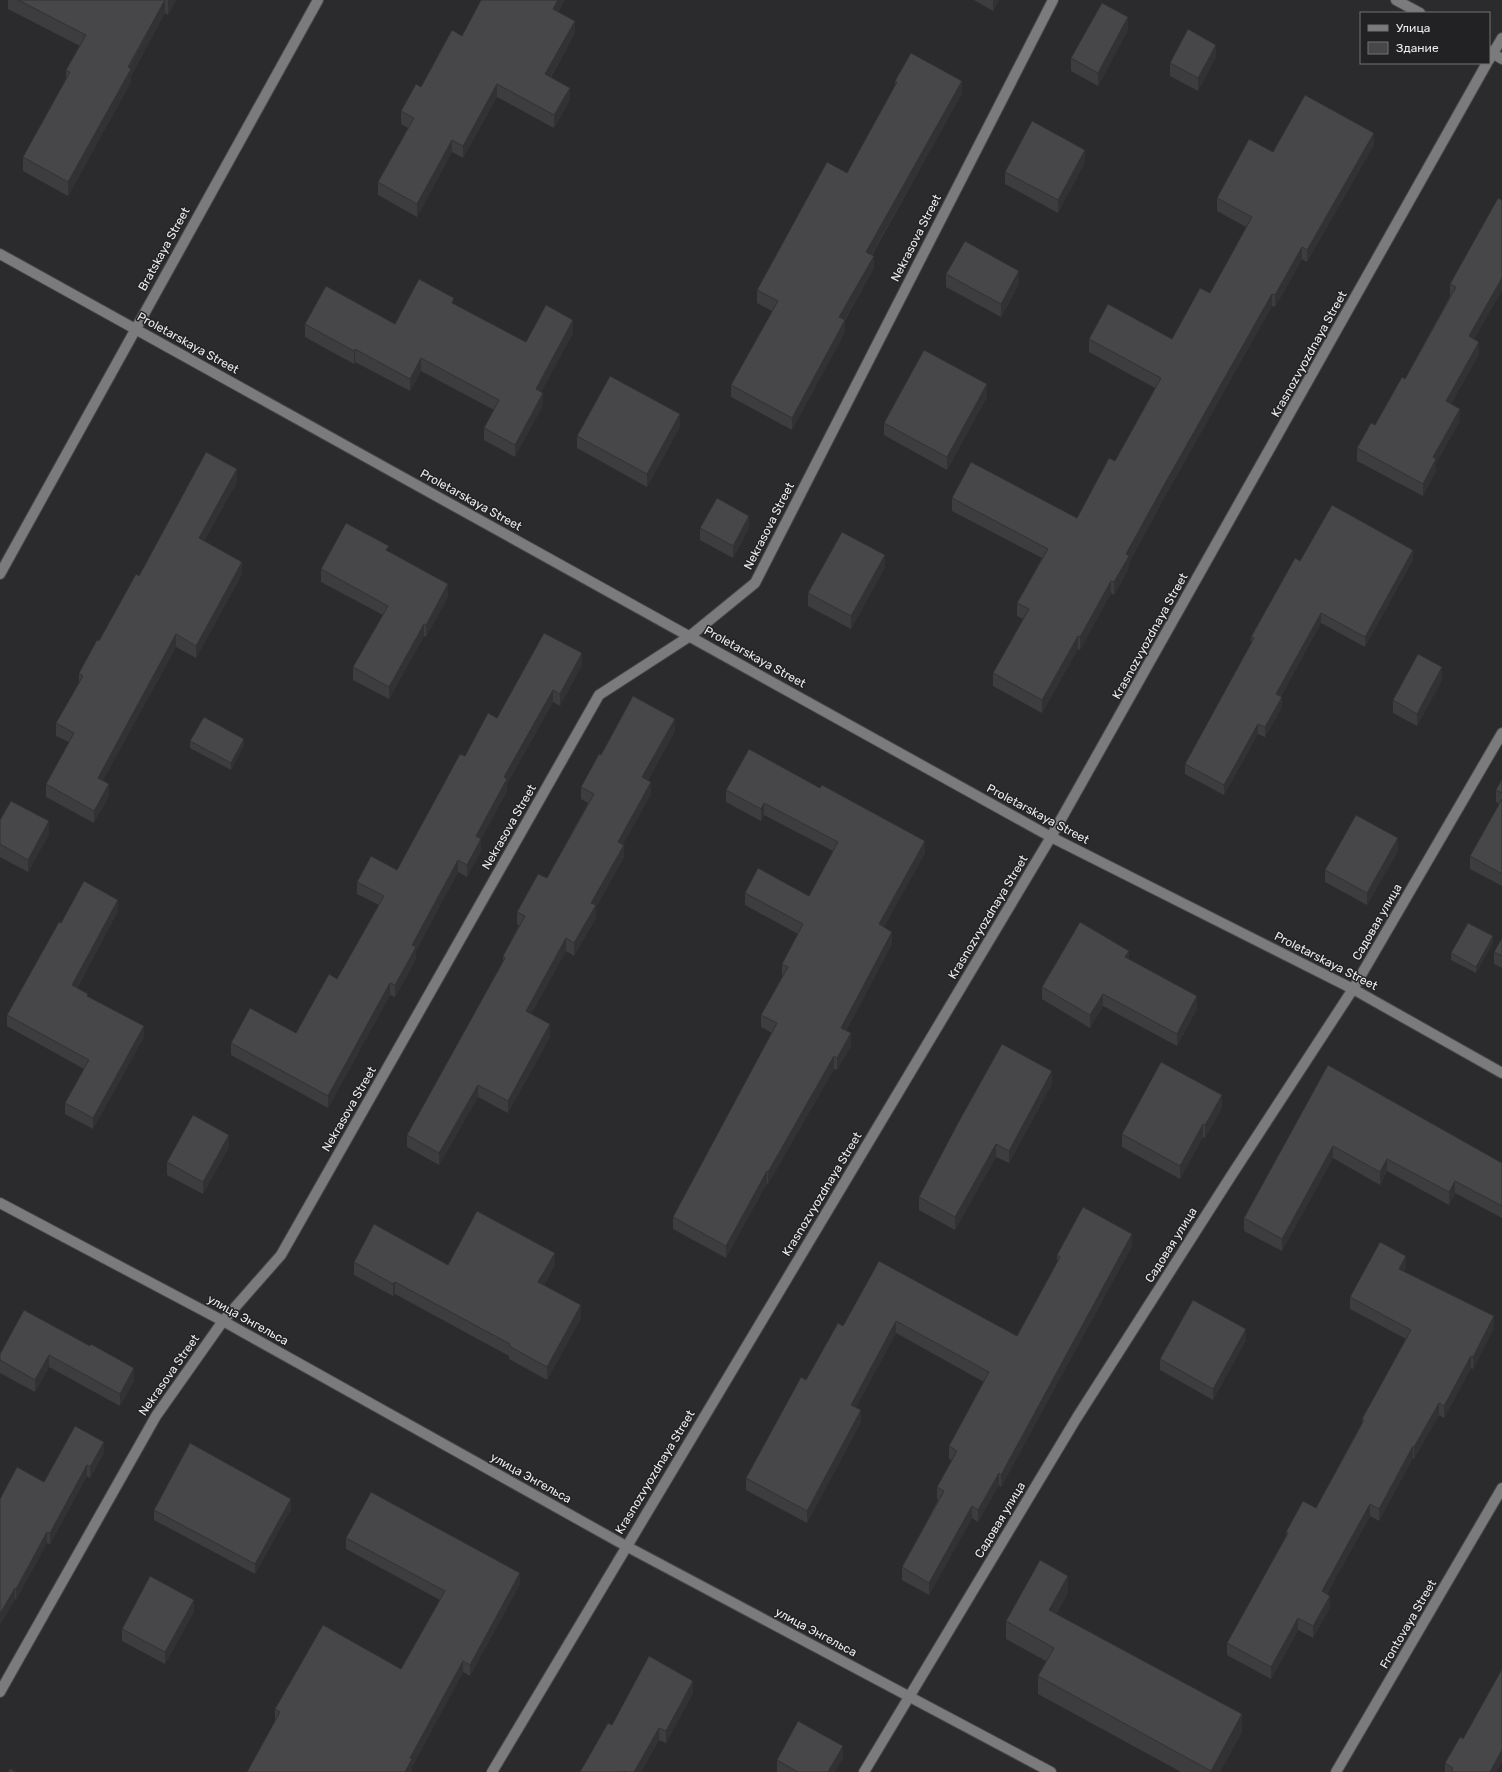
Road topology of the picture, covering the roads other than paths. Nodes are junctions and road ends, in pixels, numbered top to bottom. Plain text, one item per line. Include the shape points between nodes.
1 (318, 0) edge
2 (1053, 0) edge
3 (1396, 0) edge
4 (1418, 12) edge
5 (1502, 38) edge
6 (1490, 55) edge
7 (1502, 59) edge
8 (1486, 64) edge
9 (0, 254) edge
10 (135, 329) junction
11 (0, 574) edge
12 (690, 636) junction
13 (1502, 733) edge
14 (1052, 836) junction
15 (1353, 989) junction
16 (1502, 1074) edge
17 (0, 1203) edge
18 (223, 1321) junction
19 (1502, 1488) edge
20 (626, 1546) junction
21 (0, 1692) edge
22 (910, 1697) junction
23 (492, 1772) edge
24 (864, 1772) edge
25 (1051, 1772) edge
26 (1336, 1772) edge

1 - 10 street, Bratskaya Street
2 - 12 street, Nekrasova Street via 755,583
3 - 4 street
5 - 6 street
6 - 7 street
8 - 14 street, Krasnozvyozdnaya Street
9 - 10 street, Proletarskaya Street
10 - 11 street, Bratskaya Street
10 - 12 street, Proletarskaya Street
12 - 14 street, Proletarskaya Street
12 - 18 street, Nekrasova Street via 599,695 281,1255
13 - 15 street, Садовая улица
14 - 15 street, Proletarskaya Street
14 - 20 street, Krasnozvyozdnaya Street
15 - 16 street, Proletarskaya Street
15 - 22 street, Садовая улица via 1076,1418
17 - 18 street, улица Энгельса
18 - 20 street, улица Энгельса
18 - 21 street, Nekrasova Street via 156,1416
19 - 26 street, Frontovaya Street
20 - 22 street, улица Энгельса
20 - 23 street, Krasnozvyozdnaya Street
22 - 24 street, Садовая улица
22 - 25 street, улица Энгельса

